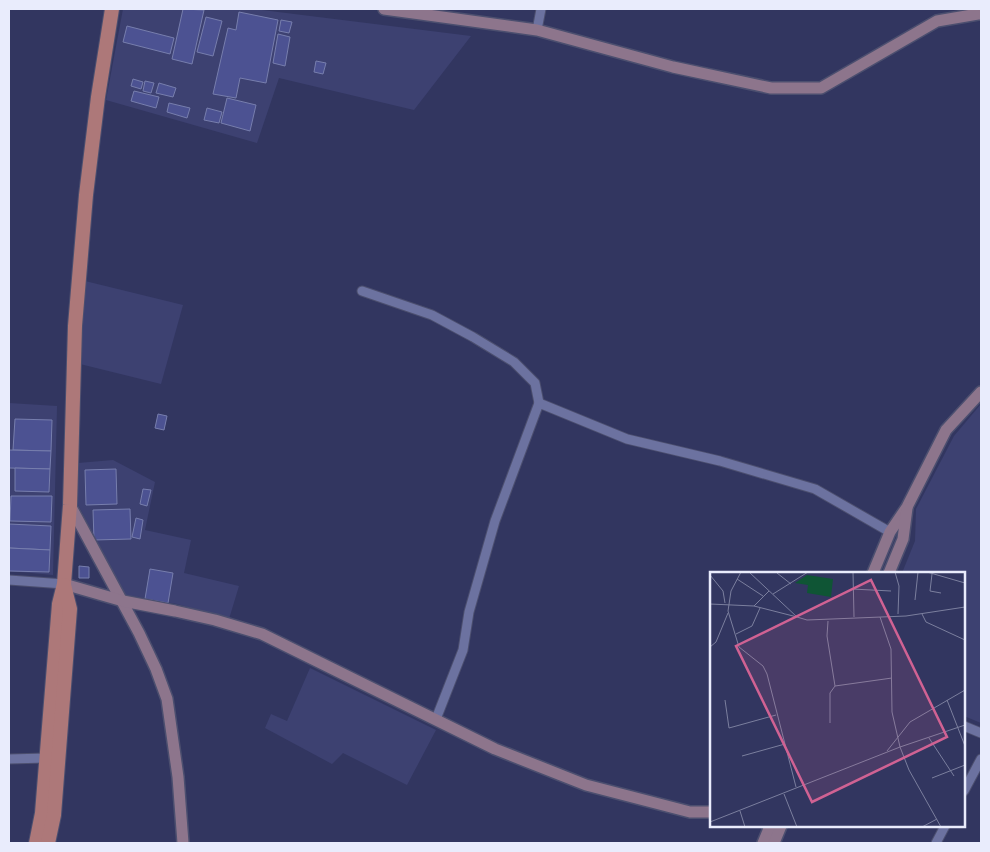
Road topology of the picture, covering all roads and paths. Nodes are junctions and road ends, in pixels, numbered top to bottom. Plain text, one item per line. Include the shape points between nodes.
1 (112, 9) edge
2 (384, 9) edge
3 (541, 9) edge
4 (981, 14) edge
5 (537, 30) junction
6 (362, 291) dead end
7 (981, 392) edge
8 (539, 403) junction
9 (70, 505) junction
10 (907, 507) junction
11 (890, 532) junction
12 (874, 572) edge
13 (889, 572) edge
14 (9, 580) edge
15 (64, 584) junction
16 (123, 601) junction
17 (436, 719) junction
18 (965, 726) edge
19 (981, 733) edge
20 (46, 758) junction
21 (9, 759) edge
22 (981, 759) edge
23 (965, 789) edge
24 (710, 812) edge
25 (770, 827) edge
26 (781, 827) edge
27 (944, 827) edge
28 (36, 843) edge
29 (48, 843) edge
30 (183, 843) edge
31 (763, 843) edge
32 (774, 843) edge
33 (936, 843) edge

1 - 9 main road via 85,204 75,326
2 - 5 street
3 - 5 street
4 - 5 street via 937,21 820,88 771,88 751,84 673,68
6 - 8 street via 432,315 514,362 534,383
7 - 10 street via 946,430
8 - 11 street via 627,439 720,461 815,489
8 - 17 street via 495,521 469,612 463,650
9 - 15 main road
9 - 16 street
10 - 11 street
10 - 13 street via 903,539
11 - 12 street
14 - 15 street
15 - 16 street
15 - 20 main road via 59,604
15 - 29 main road via 70,609 54,815
16 - 17 street via 215,620 262,634
16 - 30 street via 167,699
17 - 24 street via 495,749 586,785 690,812
18 - 19 street
20 - 21 street
20 - 28 main road via 42,814
22 - 23 street
25 - 31 street
26 - 32 street
27 - 33 street

